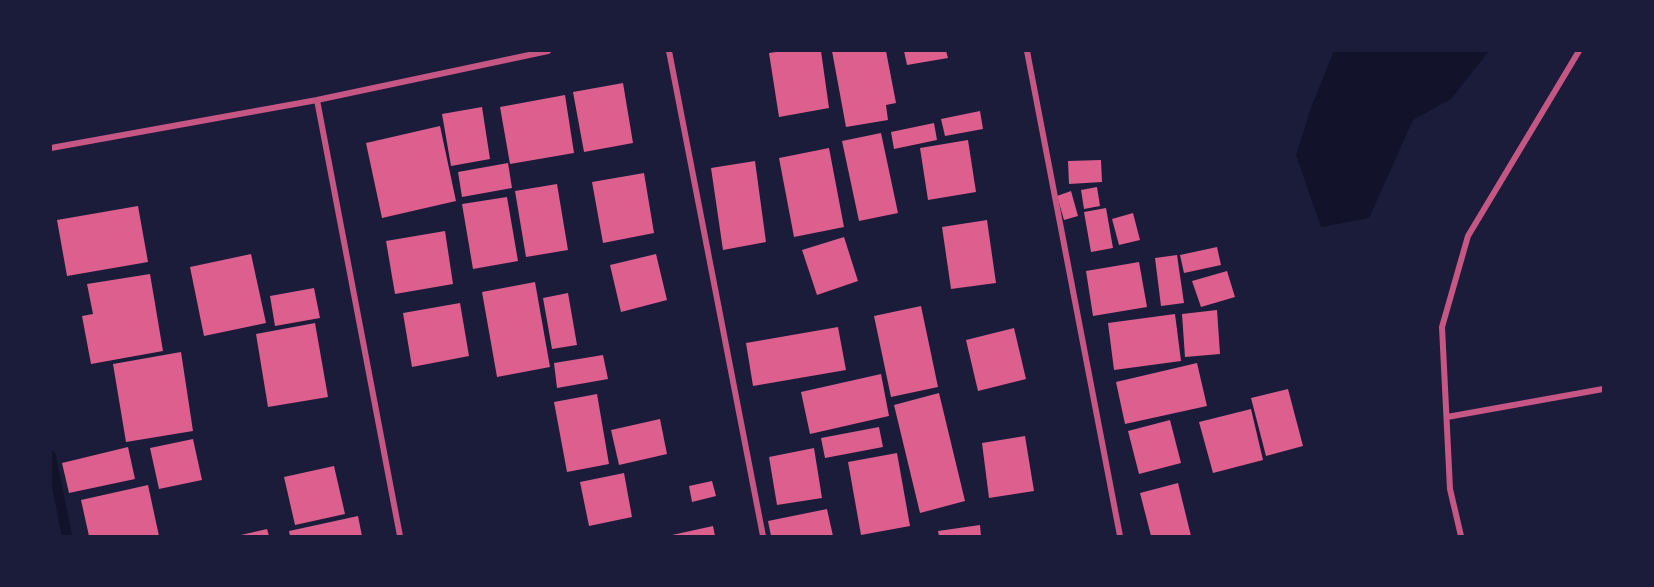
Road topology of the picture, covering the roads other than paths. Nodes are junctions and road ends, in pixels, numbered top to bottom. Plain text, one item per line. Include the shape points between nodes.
1 (548, 51) edge
2 (669, 51) edge
3 (1027, 51) edge
4 (1580, 51) edge
5 (317, 100) junction
6 (51, 148) edge
7 (1603, 389) edge
8 (1447, 417) junction
9 (400, 536) edge
10 (763, 536) edge
11 (1120, 536) edge
12 (1461, 536) edge

1 - 5 street
2 - 10 street
3 - 11 street
4 - 8 street via 1468,236 1442,327
5 - 6 street
5 - 9 street
7 - 8 street
8 - 12 street via 1450,489

